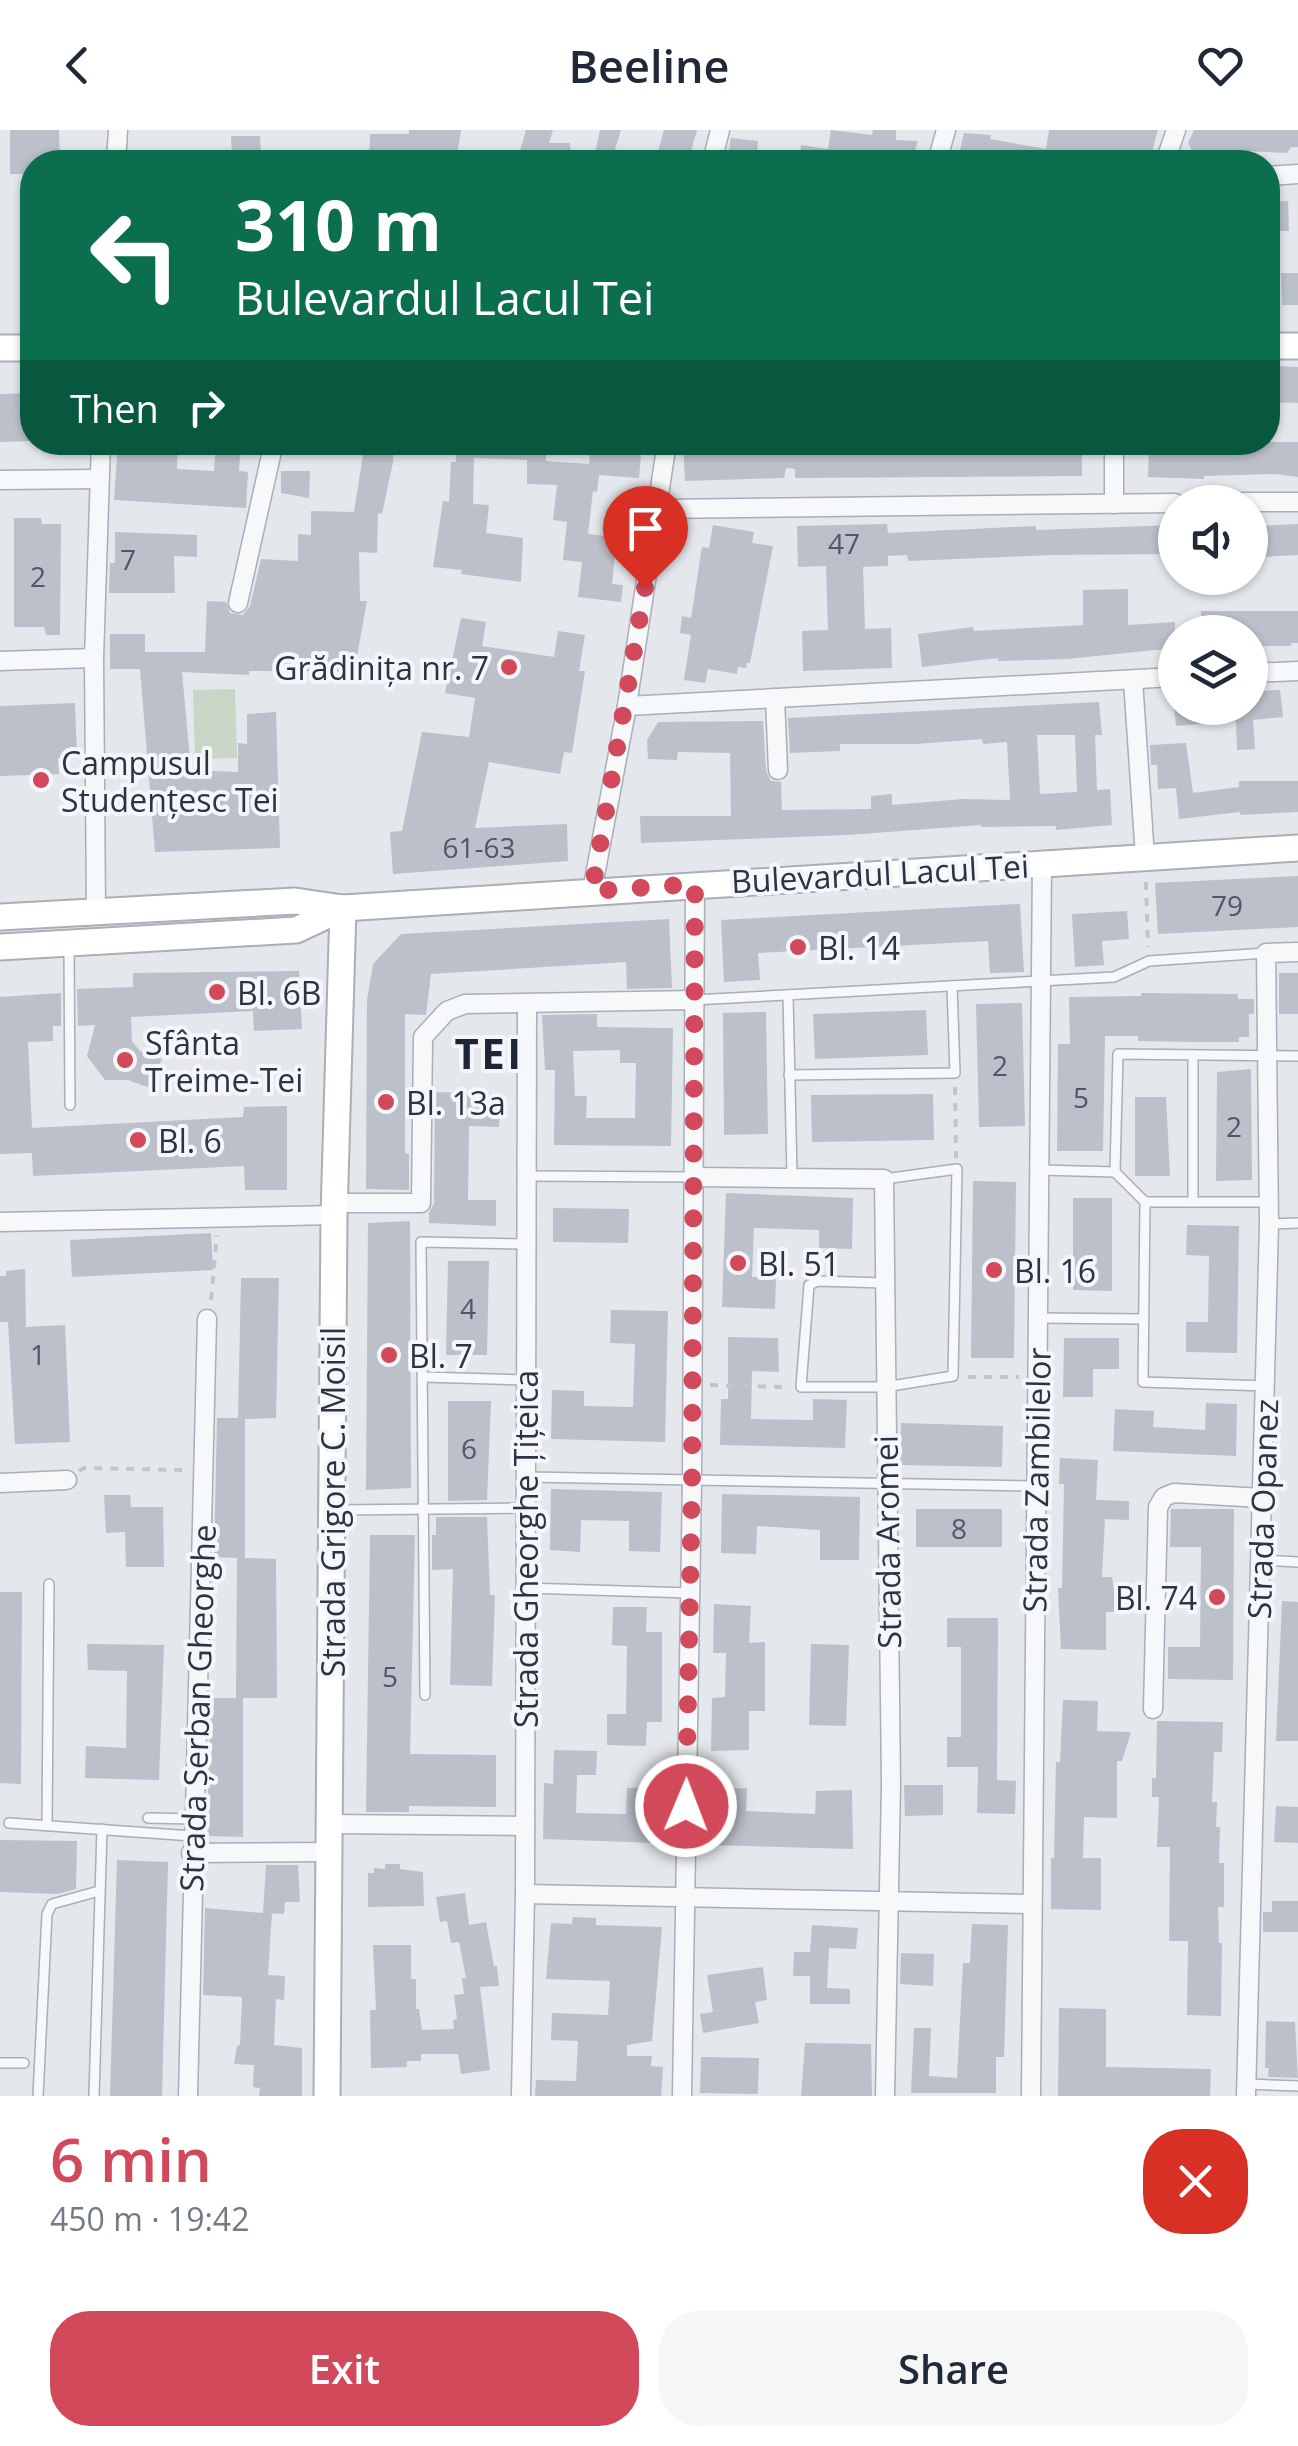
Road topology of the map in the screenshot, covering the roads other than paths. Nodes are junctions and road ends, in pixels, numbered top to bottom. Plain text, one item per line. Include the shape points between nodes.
1 (100, 455) edge
2 (271, 455) edge
3 (666, 455) edge
4 (1114, 455) edge
5 (99, 479) junction
6 (0, 480) edge
7 (1268, 502) edge
8 (1298, 502) edge
9 (1158, 503) edge
10 (1114, 504) junction
11 (658, 509) junction
12 (238, 604) dead end
13 (94, 658) junction
14 (0, 661) edge
15 (1298, 671) edge
16 (1268, 672) edge
17 (1158, 678) edge
18 (1133, 680) junction
19 (775, 698) junction
20 (627, 706) junction
21 (778, 770) dead end
22 (1298, 848) edge
23 (1145, 857) junction
24 (1042, 864) junction
25 (695, 884) junction
26 (592, 891) junction
27 (343, 908) junction
28 (96, 912) junction
29 (0, 917) edge
30 (70, 943) junction
31 (0, 947) edge
32 (1298, 952) edge
33 (1266, 954) junction
34 (1043, 982) junction
35 (952, 986) junction
36 (788, 995) junction
37 (694, 1000) junction
38 (526, 1003) junction
39 (1193, 1054) junction
40 (1269, 1055) junction
41 (1298, 1056) edge
42 (789, 1075) junction
43 (70, 1105) dead end
44 (1040, 1170) junction
45 (1116, 1172) junction
46 (527, 1176) junction
47 (792, 1176) junction
48 (692, 1177) junction
49 (884, 1178) junction
50 (1145, 1202) junction
51 (1193, 1202) junction
52 (1269, 1202) junction
53 (334, 1209) junction
54 (0, 1222) edge
55 (1269, 1224) junction
56 (1298, 1224) edge
57 (526, 1244) junction
58 (885, 1284) junction
59 (1038, 1318) junction
60 (1143, 1319) junction
61 (207, 1320) road end
62 (423, 1378) junction
63 (524, 1380) junction
64 (1266, 1386) junction
65 (885, 1387) junction
66 (524, 1477) junction
67 (67, 1480) road end
68 (692, 1481) junction
69 (0, 1483) edge
70 (886, 1484) junction
71 (1036, 1486) junction
72 (1262, 1498) junction
73 (524, 1508) junction
74 (424, 1509) junction
75 (332, 1510) junction
76 (1261, 1560) junction
77 (1298, 1562) edge
78 (49, 1584) dead end
79 (524, 1588) junction
80 (690, 1592) junction
81 (425, 1694) dead end
82 (1153, 1709) dead end
83 (148, 1818) dead end
84 (10, 1823) dead end
85 (330, 1824) junction
86 (47, 1825) junction
87 (525, 1826) junction
88 (102, 1829) junction
89 (192, 1836) junction
90 (329, 1852) junction
91 (98, 1892) junction
92 (525, 1894) junction
93 (684, 1898) junction
94 (890, 1900) junction
95 (1032, 1904) junction
96 (0, 2063) edge
97 (24, 2063) dead end
98 (1298, 2086) edge
99 (1246, 2090) edge
100 (38, 2096) edge
101 (94, 2096) edge
102 (188, 2096) edge
103 (327, 2096) edge
104 (522, 2096) edge
105 (682, 2096) edge
106 (885, 2096) edge
107 (1031, 2096) edge

1 - 5 street
2 - 12 street
3 - 11 street
4 - 10 street
5 - 6 street
5 - 13 street
7 - 8 street
9 - 10 street
10 - 11 street
11 - 20 street
13 - 14 street
13 - 28 street
15 - 16 street
17 - 18 street
18 - 19 street
18 - 23 street
19 - 20 street
19 - 21 street
20 - 26 street
22 - 23 main road, Bulevardul Lacul Tei
23 - 24 main road, Bulevardul Lacul Tei
24 - 25 main road, Bulevardul Lacul Tei
24 - 34 street, Strada Zambilelor
25 - 26 main road, Bulevardul Lacul Tei
25 - 37 street
26 - 27 main road, Bulevardul Lacul Tei
27 - 28 main road, Bulevardul Lacul Tei via 295,901
27 - 30 main road, Bulevardul Lacul Tei via 296,930
27 - 53 main road, Strada Grigore C. Moisil
28 - 29 main road, Bulevardul Lacul Tei
30 - 31 main road, Bulevardul Lacul Tei
30 - 43 lane
32 - 33 street
33 - 34 lane via 1149,961 1114,977
33 - 40 street, Strada Opanez
34 - 35 lane
34 - 44 street, Strada Zambilelor
35 - 36 lane
35 - 42 lane via 955,1072
36 - 37 lane
36 - 42 lane
37 - 38 street
37 - 48 street
38 - 46 street, Strada Gheorghe Țițeica
38 - 53 street via 456,1006 423,1037 420,1204
39 - 40 lane
39 - 45 lane via 1118,1054
39 - 51 lane
40 - 41 lane
40 - 52 street, Strada Opanez
42 - 47 lane
44 - 45 lane
44 - 59 street, Strada Zambilelor
45 - 50 lane
46 - 48 lane
46 - 57 street, Strada Gheorghe Țițeica
47 - 48 street
47 - 49 street
48 - 68 street
49 - 58 street, Strada Aromei
49 - 65 lane via 956,1169 953,1376
50 - 51 lane
50 - 60 lane
51 - 52 lane
52 - 55 street, Strada Opanez
53 - 54 street
53 - 75 main road, Strada Grigore C. Moisil
55 - 56 lane
55 - 64 street, Strada Opanez
57 - 62 lane via 422,1242
57 - 63 street, Strada Gheorghe Țițeica
58 - 65 street, Strada Aromei
58 - 65 lane via 809,1285 801,1387
59 - 60 lane
59 - 71 street, Strada Zambilelor
60 - 64 lane via 1143,1382
61 - 89 street, Strada Șerban Gheorghe
62 - 63 lane
62 - 74 lane
63 - 66 street, Strada Gheorghe Țițeica
64 - 72 street, Strada Opanez
65 - 70 street, Strada Aromei
66 - 68 lane
66 - 73 street, Strada Gheorghe Țițeica
67 - 69 street
68 - 70 lane
68 - 80 street
70 - 71 lane
70 - 94 street, Strada Aromei
71 - 95 street, Strada Zambilelor
72 - 76 street, Strada Opanez
72 - 82 street via 1174,1493 1158,1507
73 - 74 lane
73 - 79 street, Strada Gheorghe Țițeica
74 - 75 lane
74 - 81 lane
75 - 85 main road, Strada Grigore C. Moisil
76 - 77 lane
76 - 99 street, Strada Opanez
78 - 86 lane
79 - 80 lane
79 - 87 street, Strada Gheorghe Țițeica
80 - 93 street
83 - 89 lane
84 - 86 lane
85 - 87 street
85 - 90 main road, Strada Grigore C. Moisil
86 - 88 lane
87 - 92 street, Strada Gheorghe Țițeica
88 - 89 lane
88 - 91 lane
89 - 90 street
89 - 102 street, Strada Șerban Gheorghe
90 - 103 main road, Strada Grigore C. Moisil
91 - 100 lane via 52,1904 47,1914
91 - 101 lane
92 - 93 street
92 - 104 street, Strada Gheorghe Țițeica
93 - 94 street
93 - 105 street
94 - 95 street
94 - 106 street, Strada Aromei
95 - 107 street, Strada Zambilelor
96 - 97 lane
98 - 99 lane

